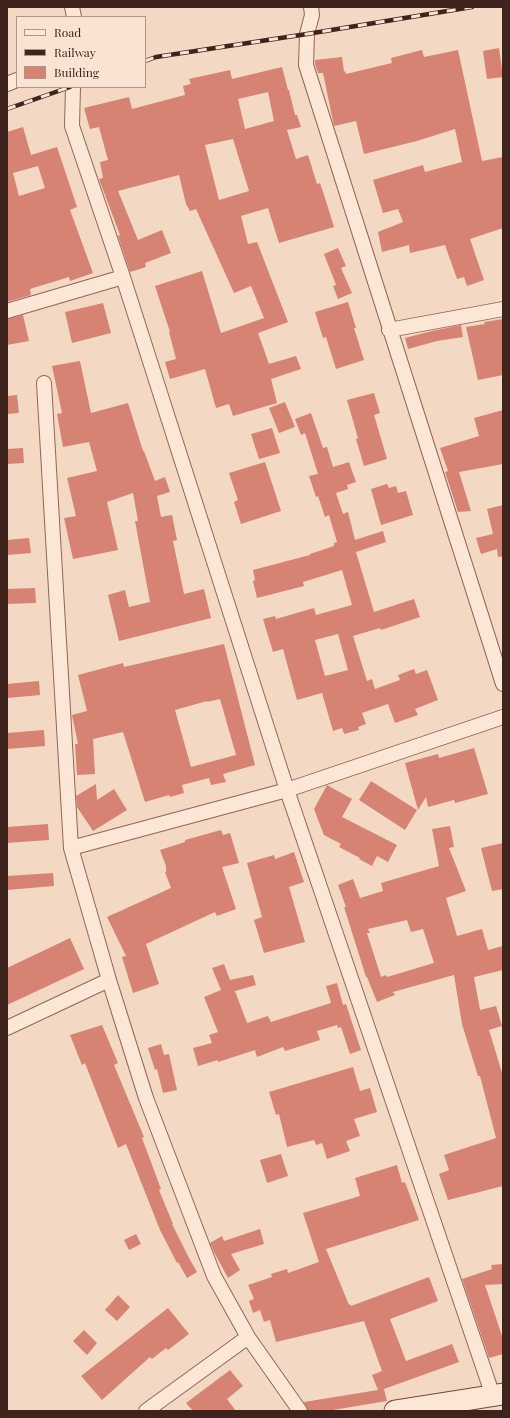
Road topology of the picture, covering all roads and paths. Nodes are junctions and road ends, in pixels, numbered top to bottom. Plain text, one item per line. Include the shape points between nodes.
1 (311, 7) edge
2 (73, 88) edge
3 (123, 277) junction
4 (503, 309) edge
5 (7, 311) edge
6 (389, 330) junction
7 (44, 383) dead end
8 (503, 684) edge
9 (503, 717) edge
10 (287, 790) junction
11 (71, 848) junction
12 (109, 980) junction
13 (7, 1028) edge
14 (248, 1336) junction
15 (498, 1395) edge
16 (146, 1411) edge
17 (300, 1411) edge
18 (395, 1411) edge

1 - 6 street via 306,65
2 - 3 street via 72,126
3 - 5 street
3 - 10 street
4 - 6 street
6 - 8 street
7 - 11 street
9 - 10 street
10 - 11 street
10 - 15 street
11 - 12 street
12 - 13 street
12 - 14 street via 146,1098 214,1276
14 - 16 street
14 - 17 street
15 - 18 main road

